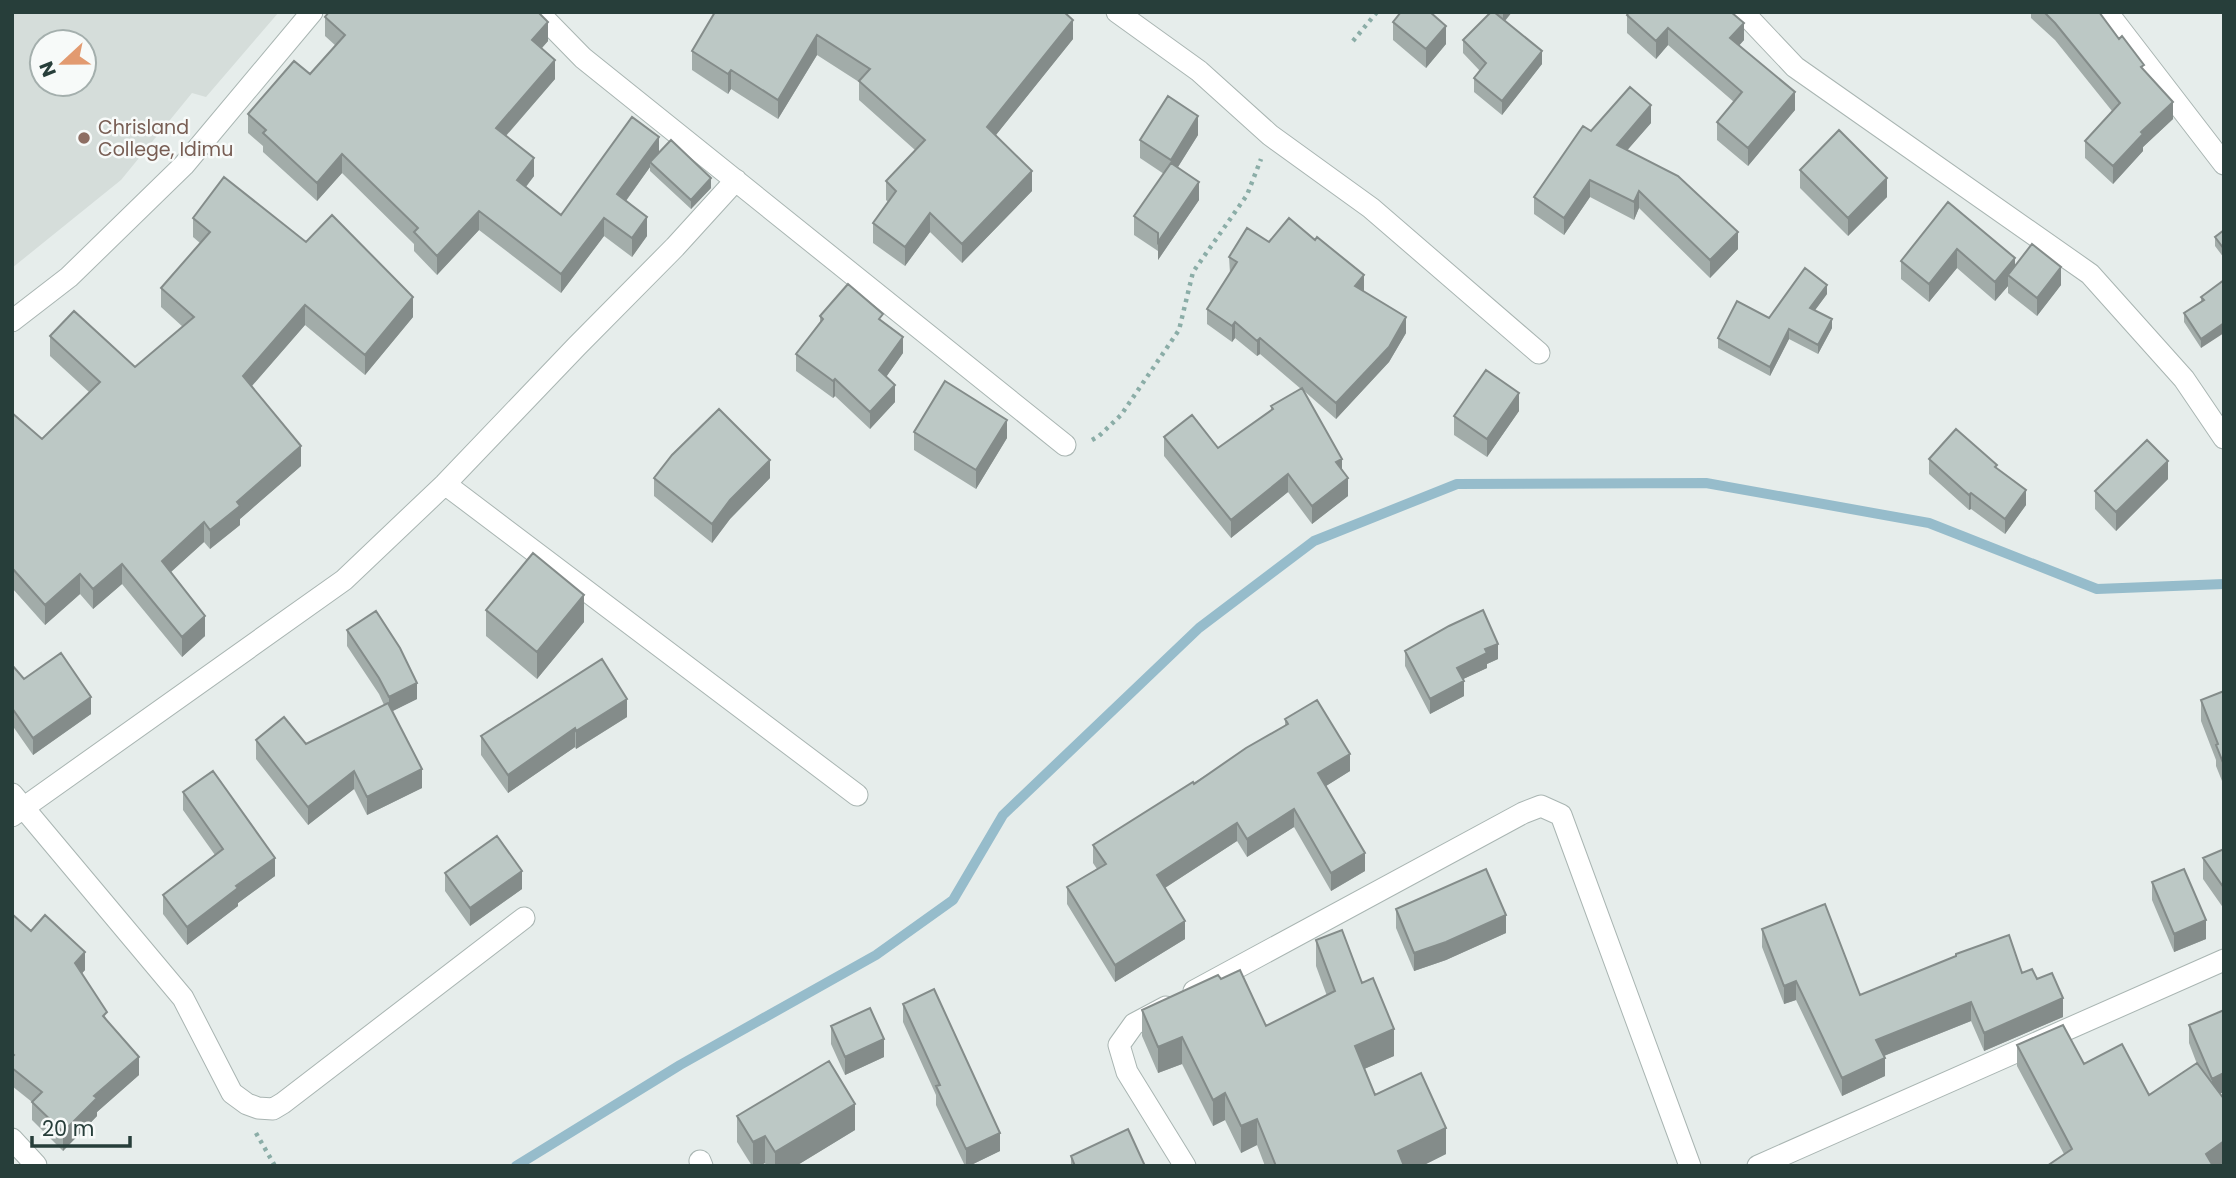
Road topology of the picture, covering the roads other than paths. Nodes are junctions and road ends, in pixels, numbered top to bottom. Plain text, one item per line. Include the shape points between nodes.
1 (312, 12) edge
2 (538, 12) edge
3 (1117, 12) edge
4 (1743, 12) edge
5 (2107, 12) edge
6 (2224, 164) edge
7 (736, 180) junction
8 (12, 321) edge
9 (1539, 353) dead end
10 (2224, 439) edge
11 (1065, 445) road end
12 (445, 484) junction
13 (857, 795) dead end
14 (16, 805) edge
15 (524, 918) dead end
16 (2224, 960) edge
17 (12, 1139) edge
18 (36, 1165) edge
19 (1185, 1166) edge
20 (1690, 1166) edge
21 (1758, 1166) edge

1 - 8 street via 184,165 69,277
2 - 7 street via 583,58
3 - 9 street via 1199,71 1270,135 1371,208
4 - 10 street via 1795,66 2090,274 2184,379
5 - 6 street
7 - 11 street
7 - 12 street
12 - 13 street
12 - 14 street via 344,580
14 - 15 street via 183,998 232,1093 258,1108 273,1109 283,1103
16 - 21 street
17 - 18 street
19 - 20 street via 1127,1072 1119,1045 1134,1024 1541,806 1561,816

